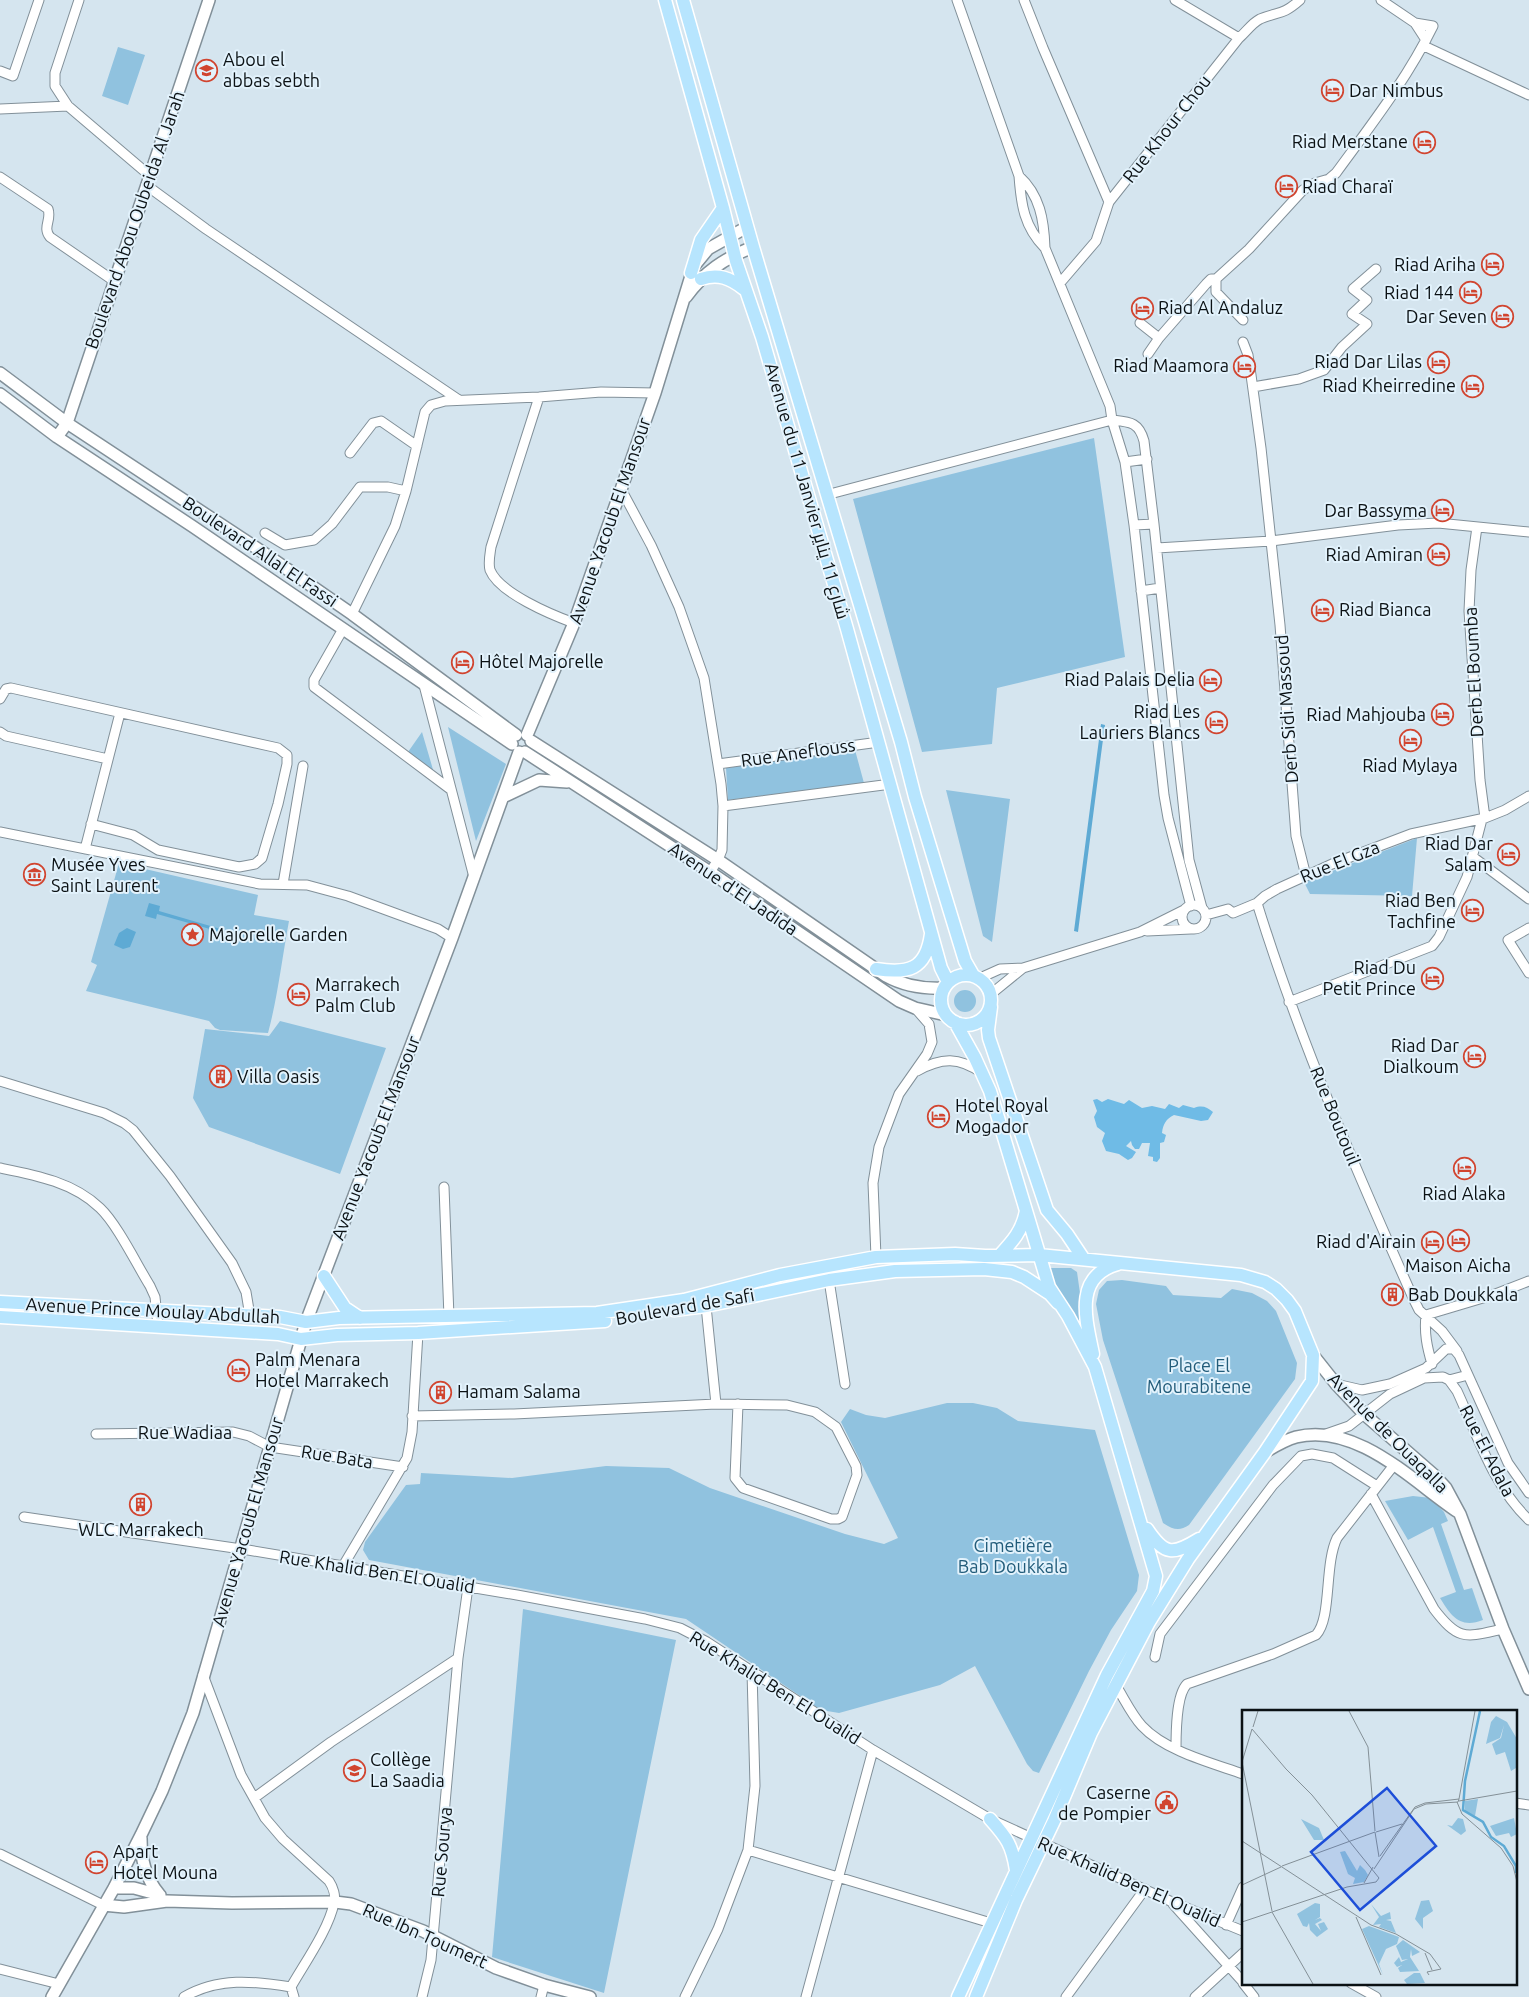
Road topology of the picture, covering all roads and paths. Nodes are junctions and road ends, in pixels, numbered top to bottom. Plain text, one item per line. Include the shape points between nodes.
1 (39, 0) edge
2 (79, 0) edge
3 (209, 0) edge
4 (665, 0) edge
5 (683, 0) edge
6 (957, 0) edge
7 (1024, 0) edge
8 (1175, 0) edge
9 (1300, 0) edge
10 (1381, 0) edge
11 (1414, 23) junction
12 (1239, 38) junction
13 (1425, 43) junction
14 (0, 71) edge
15 (1529, 95) edge
16 (68, 106) junction
17 (0, 109) edge
18 (1019, 176) junction
19 (0, 177) edge
20 (148, 180) junction
21 (1109, 202) junction
22 (723, 208) junction
23 (747, 227) junction
24 (730, 235) junction
25 (753, 247) junction
26 (1045, 248) junction
27 (734, 255) junction
28 (1376, 269) dead end
29 (696, 276) junction
30 (1216, 280) junction
31 (114, 281) junction
32 (1060, 284) junction
33 (744, 289) junction
34 (1242, 320) dead end
35 (1140, 322) dead end
36 (1159, 338) junction
37 (1243, 342) dead end
38 (1148, 354) dead end
39 (0, 373) edge
40 (1253, 387) junction
41 (655, 393) junction
42 (0, 394) edge
43 (539, 397) junction
44 (460, 401) junction
45 (1112, 420) junction
46 (67, 423) junction
47 (57, 437) junction
48 (417, 446) junction
49 (350, 453) dead end
50 (1147, 459) junction
51 (1125, 462) junction
52 (621, 489) junction
53 (406, 491) junction
54 (826, 495) junction
55 (1154, 524) junction
56 (1134, 525) junction
57 (1477, 527) junction
58 (1529, 532) edge
59 (265, 533) dead end
60 (1271, 541) junction
61 (1157, 548) junction
62 (1160, 588) junction
63 (1141, 591) junction
64 (352, 614) junction
65 (574, 623) junction
66 (343, 629) junction
67 (424, 685) junction
68 (0, 698) edge
69 (120, 713) junction
70 (0, 732) edge
71 (879, 742) junction
72 (522, 743) junction
73 (108, 759) junction
74 (718, 764) junction
75 (303, 766) dead end
76 (571, 782) junction
77 (891, 784) junction
78 (450, 789) junction
79 (1529, 796) edge
80 (503, 798) junction
81 (723, 806) junction
82 (1483, 818) junction
83 (91, 824) junction
84 (0, 832) edge
85 (85, 849) junction
86 (1473, 857) junction
87 (718, 860) junction
88 (710, 872) junction
89 (1306, 876) junction
90 (474, 877) junction
91 (282, 884) junction
92 (1529, 899) edge
93 (1257, 903) junction
94 (1188, 908) junction
95 (1204, 912) junction
96 (1529, 928) edge
97 (1191, 929) junction
98 (932, 932) junction
99 (1140, 932) junction
100 (452, 938) junction
101 (1023, 968) junction
102 (876, 969) junction
103 (1529, 973) edge
104 (977, 977) junction
105 (946, 985) junction
106 (991, 1000) junction
107 (1289, 1002) junction
108 (915, 1008) junction
109 (950, 1019) junction
110 (915, 1072) junction
111 (982, 1073) junction
112 (0, 1081) edge
113 (0, 1168) edge
114 (444, 1187) dead end
115 (1026, 1208) junction
116 (1039, 1255) junction
117 (894, 1256) junction
118 (999, 1256) junction
119 (876, 1257) junction
120 (1083, 1258) junction
121 (1121, 1262) junction
122 (821, 1266) junction
123 (895, 1272) junction
124 (324, 1276) junction
125 (826, 1280) junction
126 (1529, 1281) edge
127 (0, 1302) edge
128 (1058, 1302) junction
129 (684, 1304) junction
130 (706, 1306) junction
131 (120, 1309) junction
132 (157, 1311) junction
133 (250, 1316) junction
134 (0, 1317) edge
135 (449, 1317) junction
136 (1429, 1317) junction
137 (360, 1318) junction
138 (554, 1320) junction
139 (306, 1322) junction
140 (119, 1324) junction
141 (158, 1326) junction
142 (418, 1333) junction
143 (301, 1339) junction
144 (1457, 1351) junction
145 (1313, 1355) junction
146 (1432, 1364) junction
147 (1095, 1367) junction
148 (1468, 1375) junction
149 (1449, 1380) junction
150 (845, 1384) dead end
151 (1336, 1384) junction
152 (716, 1404) junction
153 (738, 1404) junction
154 (1364, 1414) junction
155 (412, 1416) junction
156 (96, 1434) dead end
157 (1318, 1435) junction
158 (270, 1446) junction
159 (1265, 1452) junction
160 (1394, 1465) junction
161 (403, 1467) junction
162 (1377, 1486) junction
163 (1371, 1494) junction
164 (1529, 1494) edge
165 (1460, 1514) junction
166 (24, 1516) dead end
167 (1529, 1520) edge
168 (1142, 1523) junction
169 (1204, 1536) junction
170 (240, 1550) junction
171 (343, 1566) junction
172 (468, 1587) junction
173 (1503, 1629) junction
174 (458, 1658) junction
175 (1155, 1658) dead end
176 (752, 1672) junction
177 (203, 1675) junction
178 (1115, 1684) junction
179 (1529, 1689) edge
180 (1176, 1749) junction
181 (874, 1750) junction
182 (1242, 1774) edge
183 (254, 1798) junction
184 (1516, 1803) edge
185 (1529, 1805) edge
186 (990, 1819) junction
187 (141, 1835) junction
188 (1030, 1838) junction
189 (1043, 1843) junction
190 (748, 1850) junction
191 (0, 1854) edge
192 (1016, 1870) junction
193 (839, 1876) junction
194 (114, 1888) junction
195 (1145, 1889) junction
196 (1242, 1889) edge
197 (163, 1897) junction
198 (1170, 1901) junction
199 (335, 1902) junction
200 (103, 1905) junction
201 (992, 1923) junction
202 (1226, 1924) junction
203 (1242, 1931) edge
204 (434, 1936) junction
205 (1242, 1954) edge
206 (1229, 1966) junction
207 (0, 1969) edge
208 (1242, 1982) edge
209 (59, 1984) junction
210 (1244, 1984) edge
211 (1353, 1984) edge
212 (544, 1985) junction
213 (290, 1987) junction
214 (52, 1997) edge
215 (184, 1997) edge
216 (294, 1997) edge
217 (422, 1997) edge
218 (540, 1997) edge
219 (590, 1997) edge
220 (685, 1997) edge
221 (806, 1997) edge
222 (958, 1997) edge
223 (976, 1997) edge
224 (1066, 1997) edge
225 (1195, 1997) edge
226 (1254, 1997) edge
227 (1376, 1997) edge

1 - 14 street via 13,76
2 - 16 street via 55,73 55,86
3 - 20 main road, Boulevard Abou Oubeida Al Jarah
4 - 22 main road, Avenue du 11 Janvier شارع 11 يناير
5 - 23 main road, Avenue du 11 Janvier شارع 11 يناير
6 - 18 street
7 - 21 street
8 - 12 street
9 - 12 street, Rue Khour Chou via 1286,12 1262,18
10 - 11 street
11 - 13 street
11 - 13 street via 1433,26
12 - 21 street, Rue Khour Chou
13 - 15 street
13 - 30 street via 1404,78 1332,177 1303,190 1249,250
16 - 17 street
16 - 20 street
18 - 26 street via 1027,221 1032,234
18 - 26 street via 1028,184 1039,206 1045,230
19 - 31 street via 48,209 46,233 50,237
20 - 31 main road, Boulevard Abou Oubeida Al Jarah
20 - 44 street via 206,229
21 - 32 street, Rue Khour Chou via 1096,241
22 - 24 main road, Avenue du 11 Janvier شارع 11 يناير
22 - 29 main road via 701,240 694,259
23 - 24 main road, Avenue Yacoub El Mansour
23 - 25 main road, Avenue du 11 Janvier شارع 11 يناير
24 - 27 main road, Avenue du 11 Janvier شارع 11 يناير
24 - 29 main road, Avenue Yacoub El Mansour via 701,255
25 - 27 main road, Avenue Yacoub El Mansour
25 - 54 main road, Avenue du 11 Janvier شارع 11 يناير
26 - 32 street
27 - 29 main road, Avenue Yacoub El Mansour
27 - 33 main road, Avenue du 11 Janvier شارع 11 يناير
28 - 40 street via 1353,289 1367,300 1352,314 1367,324 1342,347 1324,370
29 - 33 main road via 722,276
29 - 41 main road, Avenue Yacoub El Mansour via 682,303
30 - 34 street via 1216,292
30 - 36 street via 1209,280
31 - 46 main road, Boulevard Abou Oubeida Al Jarah
32 - 45 street via 1110,406
33 - 71 main road, Avenue du 11 Janvier شارع 11 يناير via 762,337
35 - 36 street
36 - 38 street
37 - 40 street, Derb Sidi Massoud
39 - 46 main road, Boulevard Allal El Fassi
40 - 60 street, Derb Sidi Massoud
41 - 43 street via 601,392
41 - 52 main road, Avenue Yacoub El Mansour
42 - 47 main road, Boulevard Allal El Fassi
43 - 44 street
43 - 65 street via 491,547 490,570 503,586 530,604
44 - 48 street via 445,400 431,405 425,412
45 - 50 street via 1133,424 1141,431
45 - 51 street
45 - 54 street
46 - 47 main road, Boulevard Abou Oubeida Al Jarah
46 - 64 main road, Boulevard Allal El Fassi
47 - 66 main road, Boulevard Allal El Fassi
48 - 49 street via 381,421 373,423
48 - 53 street
50 - 51 street
50 - 55 street
51 - 56 street
52 - 65 main road, Avenue Yacoub El Mansour
52 - 74 street via 659,562 698,658
53 - 59 street via 360,487 332,524 314,540 285,545
53 - 64 street via 394,526
54 - 104 main road, Avenue du 11 Janvier شارع 11 يناير via 965,961
55 - 56 street
55 - 61 street
56 - 63 street
57 - 58 street
57 - 60 street via 1438,523 1405,525
57 - 82 street, Derb El Boumba via 1469,611
60 - 61 street
60 - 89 street, Derb Sidi Massoud via 1296,836
61 - 62 street
62 - 63 street
62 - 95 street via 1189,860
63 - 94 street via 1164,795
64 - 72 main road, Boulevard Allal El Fassi
65 - 72 main road, Avenue Yacoub El Mansour
66 - 67 main road, Boulevard Allal El Fassi
66 - 78 street via 314,680 314,687
67 - 72 main road, Boulevard Allal El Fassi
67 - 78 street
68 - 69 street via 6,689 11,688
69 - 73 street
69 - 83 street via 284,751 287,764 278,804 262,858 259,862 239,867 158,850 133,835
70 - 73 street
71 - 74 street, Rue Aneflouss
71 - 77 main road, Avenue du 11 Janvier شارع 11 يناير
72 - 76 main road, Avenue d'El Jadida
72 - 80 main road, Avenue Yacoub El Mansour
72 - 87 main road, Avenue d'El Jadida
73 - 83 street
74 - 81 street
75 - 91 street
76 - 80 main road via 539,780
76 - 88 main road, Avenue d'El Jadida
77 - 81 street
77 - 98 main road, Avenue du 11 Janvier شارع 11 يناير
78 - 90 street
79 - 82 street, Rue El Gza
80 - 90 main road, Avenue Yacoub El Mansour
81 - 87 street via 723,841
82 - 86 street
82 - 89 street, Rue El Gza via 1411,834
83 - 85 street
84 - 85 street
85 - 91 street via 260,884
86 - 92 street
86 - 107 street via 1458,897 1432,946
87 - 88 street
87 - 102 main road, Avenue d'El Jadida
88 - 108 main road, Avenue d'El Jadida via 885,992
89 - 93 street, Rue El Gza
90 - 100 main road, Avenue Yacoub El Mansour
91 - 100 street via 307,885 348,896 438,929
93 - 95 street, Rue El Gza via 1233,913 1228,909
93 - 107 street, Rue Boutouil
94 - 95 street
94 - 97 street via 1182,914 1184,924
94 - 99 street
95 - 97 street via 1205,920 1200,927
96 - 103 street via 1508,940
97 - 99 street
98 - 102 main road via 927,952 917,966 898,972
98 - 105 main road, Avenue du 11 Janvier شارع 11 يناير
99 - 101 street
100 - 124 main road, Avenue Yacoub El Mansour
101 - 104 street via 1000,969
101 - 106 street
102 - 105 main road, Avenue d'El Jadida via 906,984 928,988
104 - 105 main road via 958,975
104 - 106 main road via 988,986
105 - 109 main road via 941,1003
106 - 109 main road via 984,1018 976,1023 964,1025
106 - 120 main road via 989,1038 1047,1210
107 - 136 street, Rue Boutouil via 1369,1200 1414,1300
108 - 109 main road, Avenue d'El Jadida
108 - 110 street via 929,1024 932,1039 929,1051
109 - 111 main road
110 - 111 street via 935,1063 953,1061 966,1063
110 - 119 street via 899,1094 879,1147 873,1183
111 - 115 main road
112 - 133 street via 104,1113 133,1130 232,1263 246,1292
113 - 132 street via 32,1174 70,1187 101,1208 150,1286
114 - 135 street
115 - 116 main road
115 - 118 main road via 1023,1225
116 - 118 main road, Boulevard de Safi
116 - 120 main road, Boulevard de Safi
116 - 128 main road via 1049,1287
117 - 118 main road, Boulevard de Safi
117 - 119 main road, Boulevard de Safi
117 - 123 main road
119 - 122 main road, Boulevard de Safi
120 - 121 main road, Boulevard de Safi
121 - 145 main road, Boulevard de Safi via 1241,1275 1265,1282 1291,1305
121 - 147 main road via 1097,1274 1087,1291 1085,1302
122 - 125 main road
122 - 129 main road, Boulevard de Safi
123 - 125 main road, Boulevard de Safi
123 - 128 main road, Boulevard de Safi via 984,1269 1012,1272
124 - 137 main road via 345,1308
124 - 139 main road, Avenue Yacoub El Mansour
125 - 130 main road, Boulevard de Safi
125 - 150 street
126 - 136 street
127 - 131 main road, Avenue Prince Moulay Abdullah
128 - 147 main road
129 - 130 main road, Boulevard de Safi
129 - 138 main road, Boulevard de Safi
130 - 152 street
131 - 132 main road, Avenue Prince Moulay Abdullah
131 - 140 main road
132 - 133 main road, Avenue Prince Moulay Abdullah
132 - 141 street
133 - 139 main road, Avenue Prince Moulay Abdullah
134 - 140 main road, Avenue Prince Moulay Abdullah
135 - 137 main road, Boulevard de Safi
135 - 138 main road, Boulevard de Safi
136 - 144 street, Rue El Adala
136 - 146 street via 1426,1344
137 - 139 main road, Boulevard de Safi
138 - 142 main road, Boulevard de Safi
139 - 143 main road, Avenue Yacoub El Mansour
140 - 141 main road, Avenue Prince Moulay Abdullah
141 - 143 main road, Avenue Prince Moulay Abdullah via 278,1334
142 - 143 main road, Boulevard de Safi
142 - 155 street
143 - 158 main road, Avenue Yacoub El Mansour
144 - 146 street via 1446,1349
144 - 148 street, Rue El Adala
145 - 151 main road, Avenue de Ouaqalla
145 - 159 main road via 1314,1372 1310,1386
146 - 151 street via 1390,1384 1369,1389 1354,1390
147 - 168 main road
148 - 149 street
148 - 164 street, Rue El Adala via 1508,1463
149 - 154 street via 1431,1377 1403,1387
149 - 167 street, Rue El Adala via 1501,1484
151 - 154 main road, Avenue de Ouaqalla
152 - 153 street
152 - 155 street
153 - 153 street via 787,1405 815,1412 836,1427 856,1466 857,1475 842,1517 831,1519 743,1488 738,1483 735,1478
154 - 157 street via 1344,1429
154 - 165 main road, Avenue de Ouaqalla via 1434,1474
155 - 161 street via 409,1449
156 - 158 street, Rue Wadiaa via 233,1432
157 - 159 main road, Avenue de Ouaqalla via 1294,1438
157 - 160 main road, Avenue de Ouaqalla via 1364,1448
158 - 161 street, Rue Bata
158 - 170 main road, Avenue Yacoub El Mansour
159 - 169 main road
160 - 162 street
160 - 165 main road, Avenue de Ouaqalla
161 - 171 street
162 - 163 street
162 - 175 street via 1333,1458 1312,1454 1301,1456 1273,1485 1160,1634
163 - 173 street via 1444,1623 1469,1636
163 - 180 street via 1334,1546 1320,1631 1273,1654 1187,1684 1182,1690 1176,1723
165 - 173 main road, Avenue de Ouaqalla
166 - 170 street, Rue Khalid Ben El Oualid
168 - 169 main road via 1154,1541 1169,1551 1180,1550
168 - 188 main road via 1156,1576 1153,1591 1107,1675
169 - 178 main road via 1156,1609
170 - 171 street, Rue Khalid Ben El Oualid
170 - 177 main road, Avenue Yacoub El Mansour
171 - 172 street, Rue Khalid Ben El Oualid
172 - 174 street, Rue Sourya
172 - 176 street, Rue Khalid Ben El Oualid via 680,1628
173 - 179 main road, Avenue de Ouaqalla
174 - 183 street
174 - 204 street, Rue Sourya
176 - 181 street, Rue Khalid Ben El Oualid
176 - 190 street via 755,1786
177 - 183 street via 241,1775
177 - 187 main road, Avenue Yacoub El Mansour via 193,1713
178 - 180 street via 1142,1726
178 - 189 main road
180 - 182 street
181 - 186 street, Rue Khalid Ben El Oualid
181 - 193 street
183 - 199 street via 265,1818 283,1839 329,1881
184 - 185 street
186 - 188 street, Rue Khalid Ben El Oualid
186 - 192 main road via 1007,1839
187 - 194 main road, Avenue Yacoub El Mansour
187 - 197 main road via 141,1854 146,1872
188 - 189 street, Rue Khalid Ben El Oualid
188 - 192 main road
189 - 195 street, Rue Khalid Ben El Oualid
189 - 223 main road
190 - 193 street
190 - 220 street via 718,1929
191 - 200 street
192 - 201 main road
193 - 201 street
193 - 221 street
194 - 197 main road, Rue Ibn Toumert via 134,1888
194 - 200 main road, Avenue Yacoub El Mansour
195 - 198 street, Rue Khalid Ben El Oualid
195 - 224 street
196 - 202 street
197 - 199 main road, Rue Ibn Toumert via 232,1903
197 - 200 main road, Rue Ibn Toumert via 124,1908
198 - 202 street, Rue Khalid Ben El Oualid
198 - 206 street
199 - 204 main road, Rue Ibn Toumert via 351,1904
199 - 213 street via 329,1920
200 - 209 main road, Avenue Yacoub El Mansour
201 - 222 main road
202 - 203 street, Rue Khalid Ben El Oualid
204 - 212 main road, Rue Ibn Toumert via 496,1968
204 - 217 street, Rue Sourya
205 - 206 street
206 - 208 street
206 - 225 street
207 - 209 street
209 - 214 main road, Avenue Yacoub El Mansour
210 - 226 street
211 - 227 street
212 - 218 street
212 - 219 main road, Rue Ibn Toumert
213 - 215 street via 229,1981 199,1989
213 - 216 street

